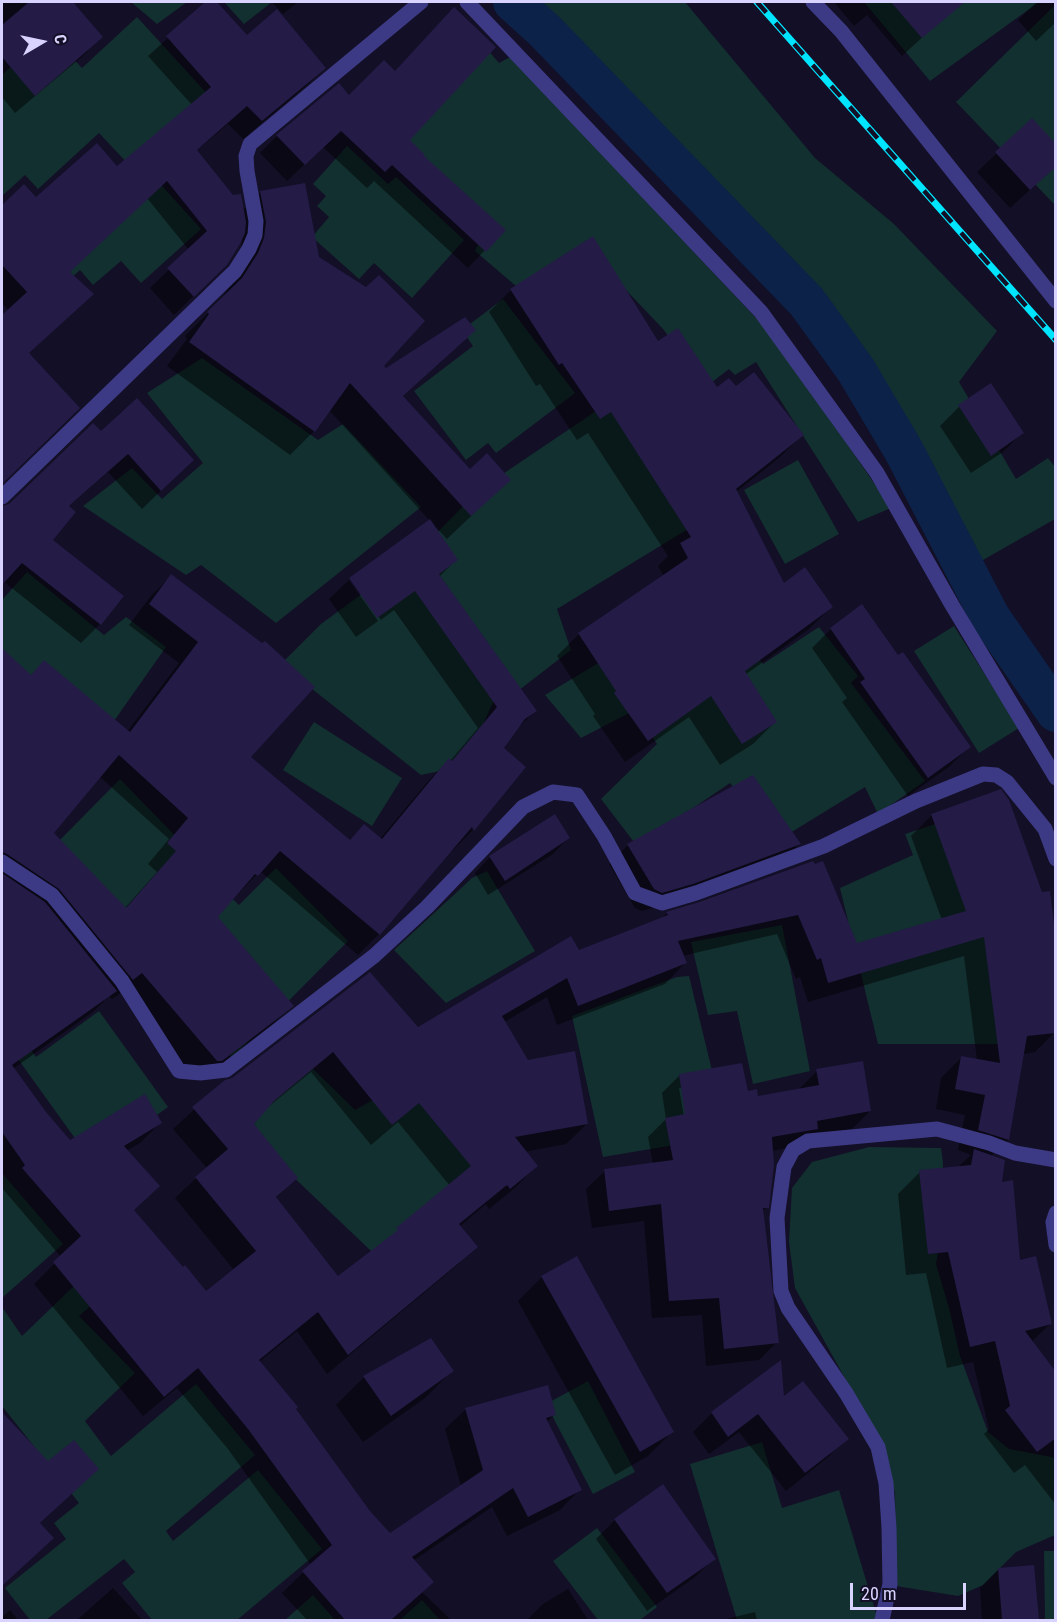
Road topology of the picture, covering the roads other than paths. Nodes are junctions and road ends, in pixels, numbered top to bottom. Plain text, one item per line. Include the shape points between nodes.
1 (421, 2) edge
2 (467, 2) edge
3 (813, 2) edge
4 (1056, 301) edge
5 (2, 497) edge
6 (1056, 778) edge
7 (1056, 859) edge
8 (2, 862) edge
9 (1056, 1160) edge
10 (1056, 1213) edge
11 (1056, 1245) edge
12 (882, 1620) edge

1 - 5 street via 250,144 246,156 255,235 235,271
2 - 6 street via 761,312 877,473
3 - 4 street via 841,31
7 - 8 street via 1045,829 1007,782 996,775 983,774 916,801 824,846 662,903 635,893 577,795 553,792 523,807 374,956 226,1070 200,1073 179,1071 122,981 52,895
9 - 12 street via 1015,1153 937,1129 808,1141 793,1150 784,1167 777,1218 781,1291 788,1308 878,1447 886,1483 890,1584
10 - 11 street

